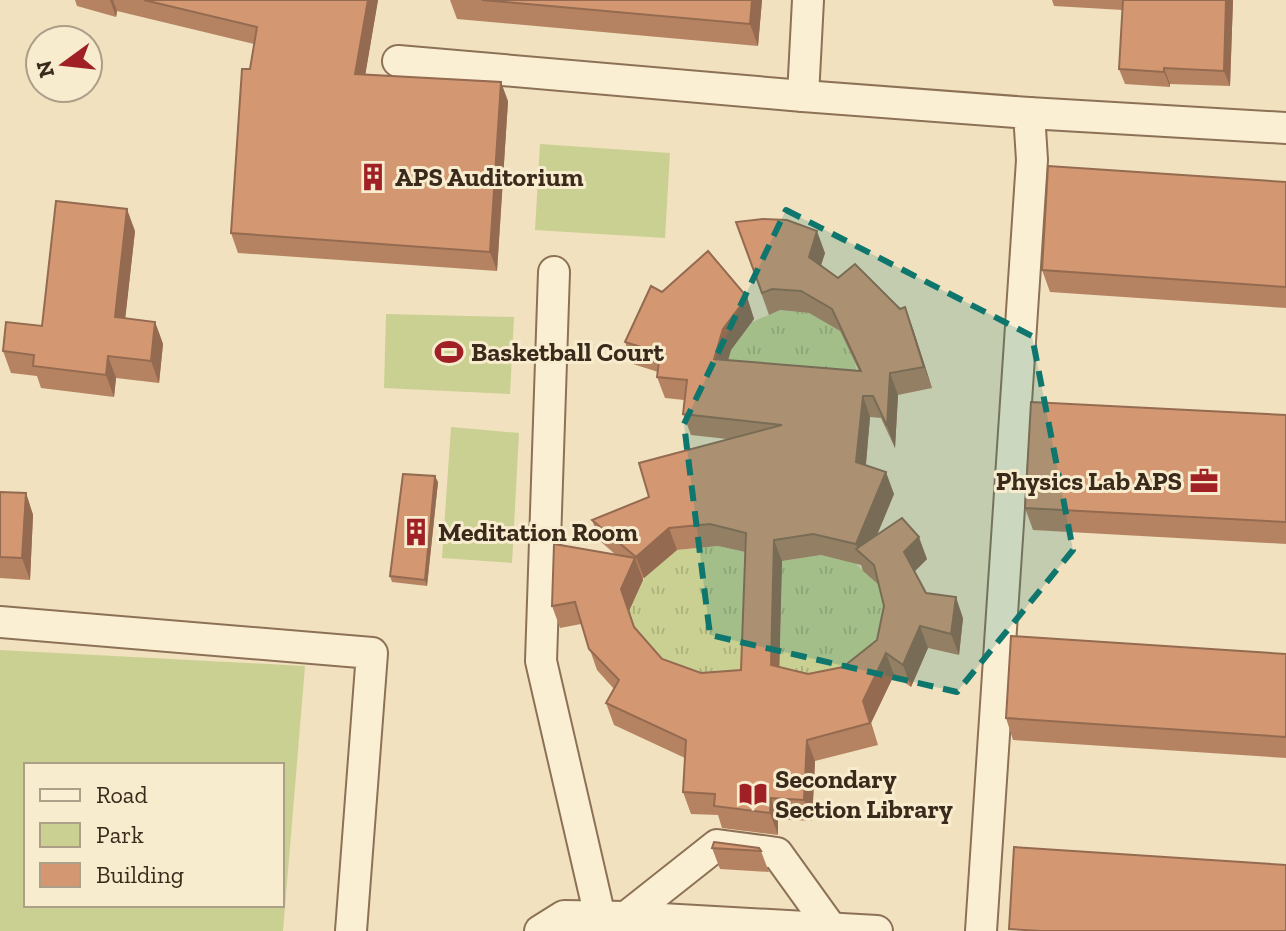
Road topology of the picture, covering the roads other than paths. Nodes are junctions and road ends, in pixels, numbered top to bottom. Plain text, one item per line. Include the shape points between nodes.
1 (808, 0) edge
2 (398, 61) dead end
3 (803, 96) junction
4 (1029, 113) junction
5 (1286, 128) edge
6 (554, 272) dead end
7 (0, 622) edge
8 (613, 917) junction
9 (831, 928) junction
10 (351, 931) edge
11 (540, 931) edge
12 (877, 931) edge
13 (981, 931) edge

1 - 3 lane
2 - 3 lane
3 - 4 lane
4 - 5 lane
4 - 13 lane via 1032,160
6 - 8 lane via 541,661
7 - 10 lane via 372,653
8 - 9 lane
8 - 9 lane via 717,845 777,853
8 - 11 lane via 564,916
9 - 12 lane

